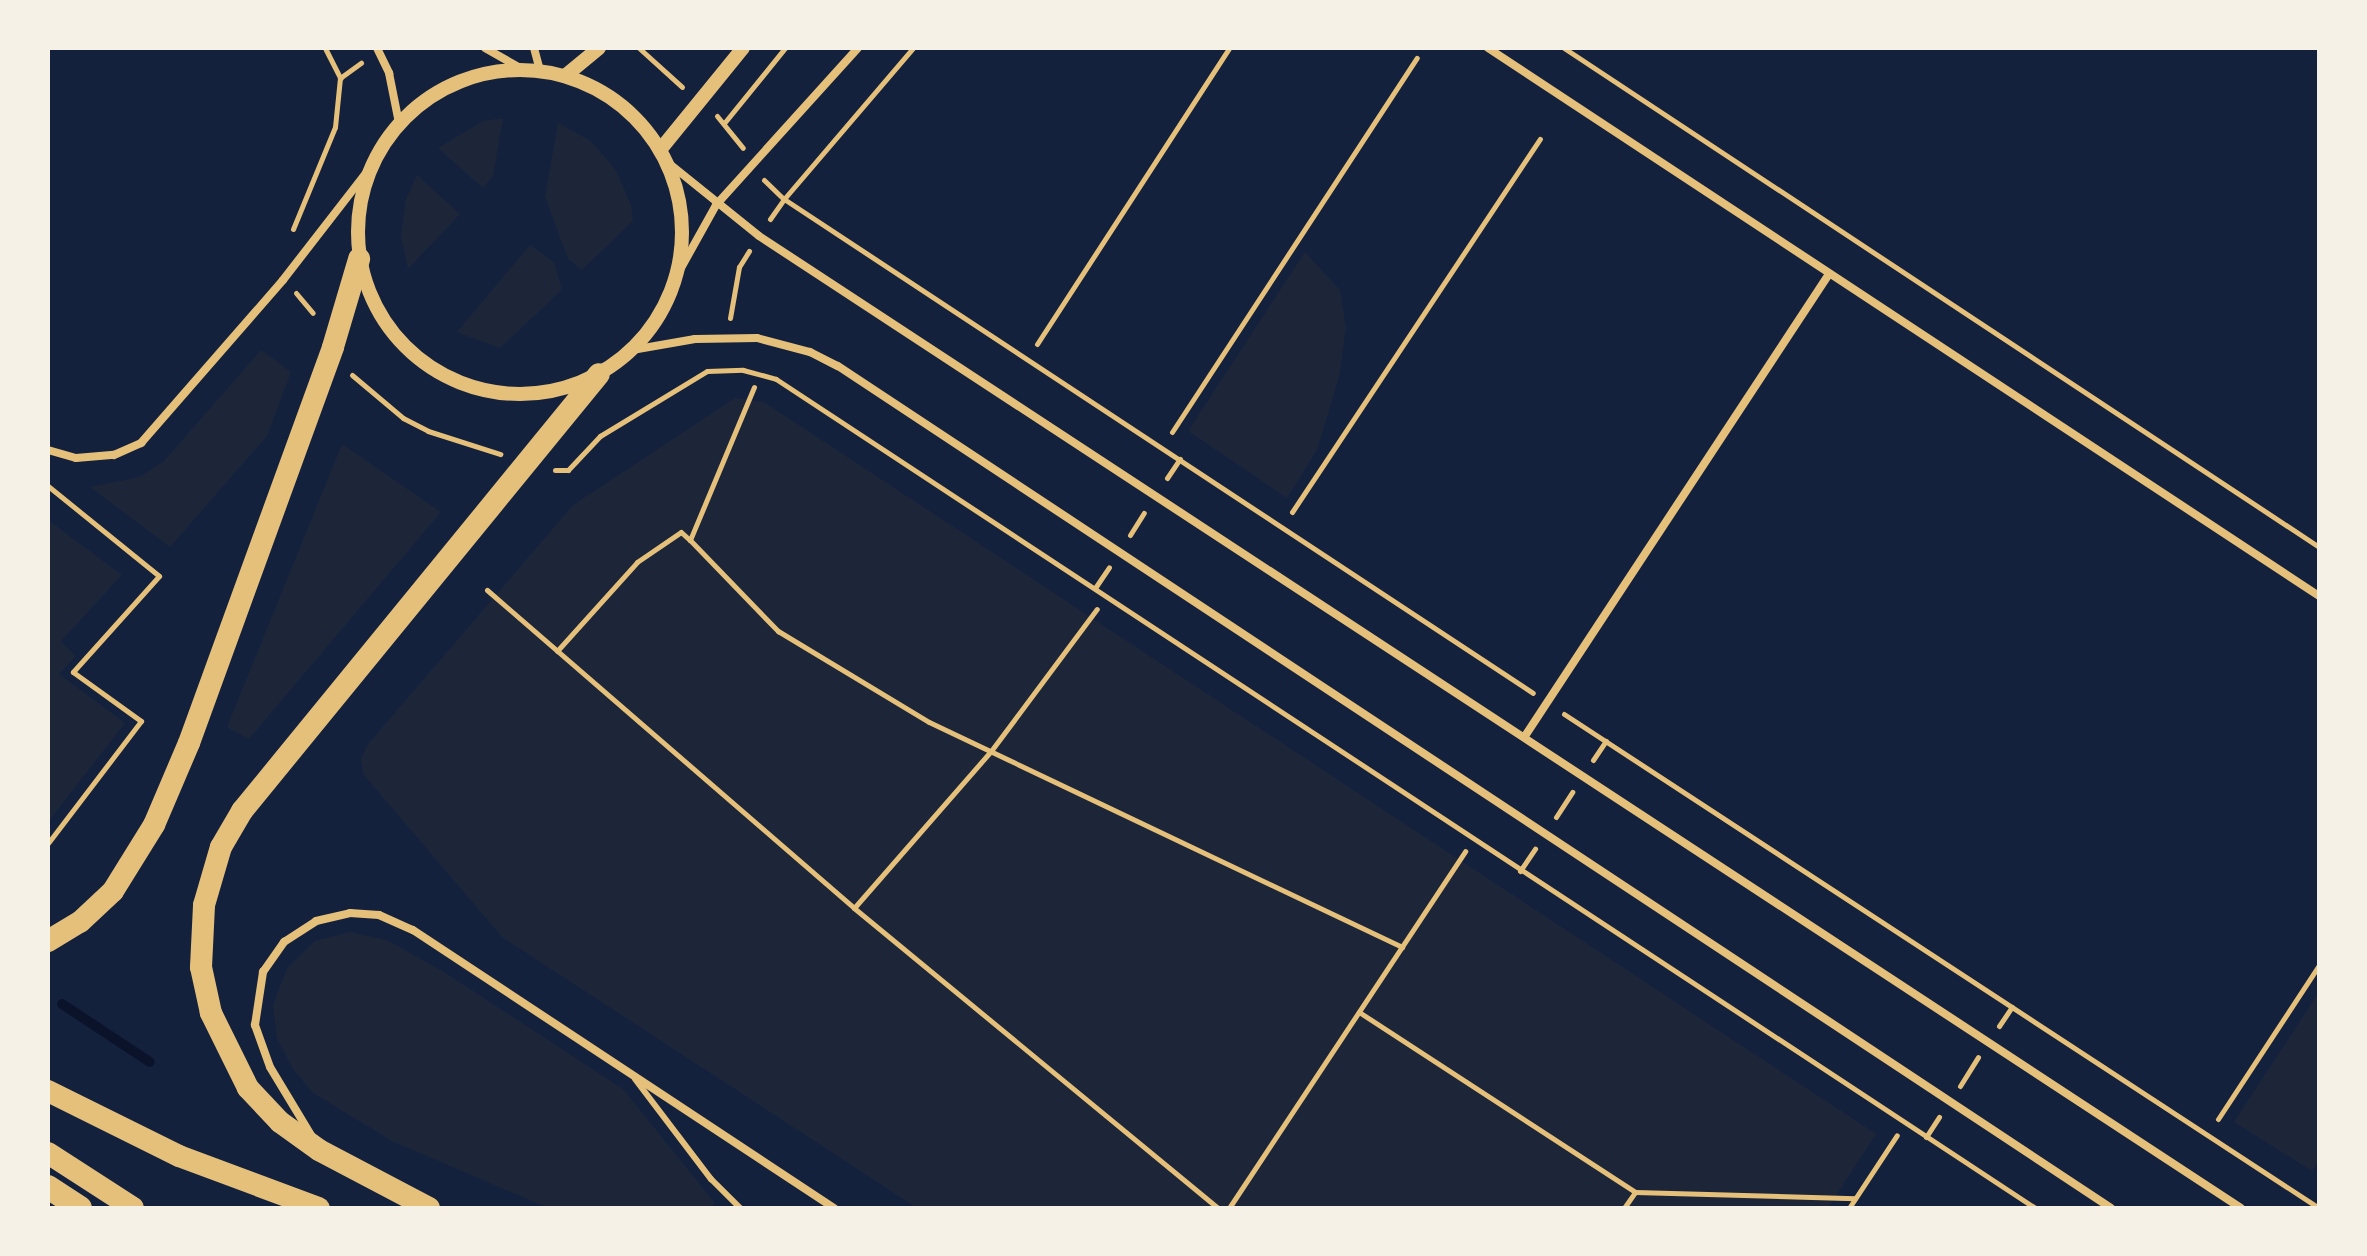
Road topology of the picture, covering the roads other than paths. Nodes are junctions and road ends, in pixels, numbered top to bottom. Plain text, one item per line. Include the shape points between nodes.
1 (485, 48) edge
2 (534, 48) edge
3 (599, 48) edge
4 (743, 48) edge
5 (858, 48) edge
6 (1488, 48) edge
7 (378, 49) edge
8 (522, 69) junction
9 (540, 71) junction
10 (565, 76) junction
11 (399, 123) junction
12 (663, 156) junction
13 (369, 169) junction
14 (716, 205) junction
15 (359, 259) junction
16 (1829, 274) junction
17 (676, 277) junction
18 (632, 350) junction
19 (599, 374) junction
20 (48, 450) edge
21 (2319, 596) edge
22 (1525, 736) junction
23 (48, 941) edge
24 (630, 1073) junction
25 (48, 1091) edge
26 (319, 1150) junction
27 (48, 1153) edge
28 (48, 1187) edge
29 (80, 1208) edge
30 (133, 1208) edge
31 (319, 1208) edge
32 (429, 1208) edge
33 (740, 1208) edge
34 (834, 1208) edge
35 (2111, 1208) edge
36 (2241, 1208) edge

1 - 8 street
2 - 9 street
3 - 10 street
4 - 12 street
5 - 14 street
6 - 16 street
7 - 11 street
8 - 9 street
8 - 11 street via 476,75 434,93
9 - 10 street
10 - 12 street via 603,92 635,117
11 - 13 street
12 - 14 street
12 - 17 street via 680,212
13 - 15 street via 358,213
13 - 20 street via 283,280 141,443 76,458
14 - 17 street
14 - 22 street
15 - 19 street via 376,308 407,349 449,378 499,393 538,392
15 - 23 highway via 333,347 189,743 154,825 113,891 80,922
16 - 21 street
16 - 22 street
17 - 18 street via 659,317
18 - 19 street
18 - 35 street via 727,336 784,343 838,366
19 - 26 highway via 242,811 210,876 200,936 201,967 216,1026 248,1088 280,1122
22 - 36 street
24 - 26 street via 413,930 379,915 335,915 301,928 284,942 263,972 256,998 255,1025 270,1067
24 - 33 lane via 711,1179
24 - 34 street
25 - 31 highway via 179,1156
26 - 32 highway
27 - 30 highway
28 - 29 highway

